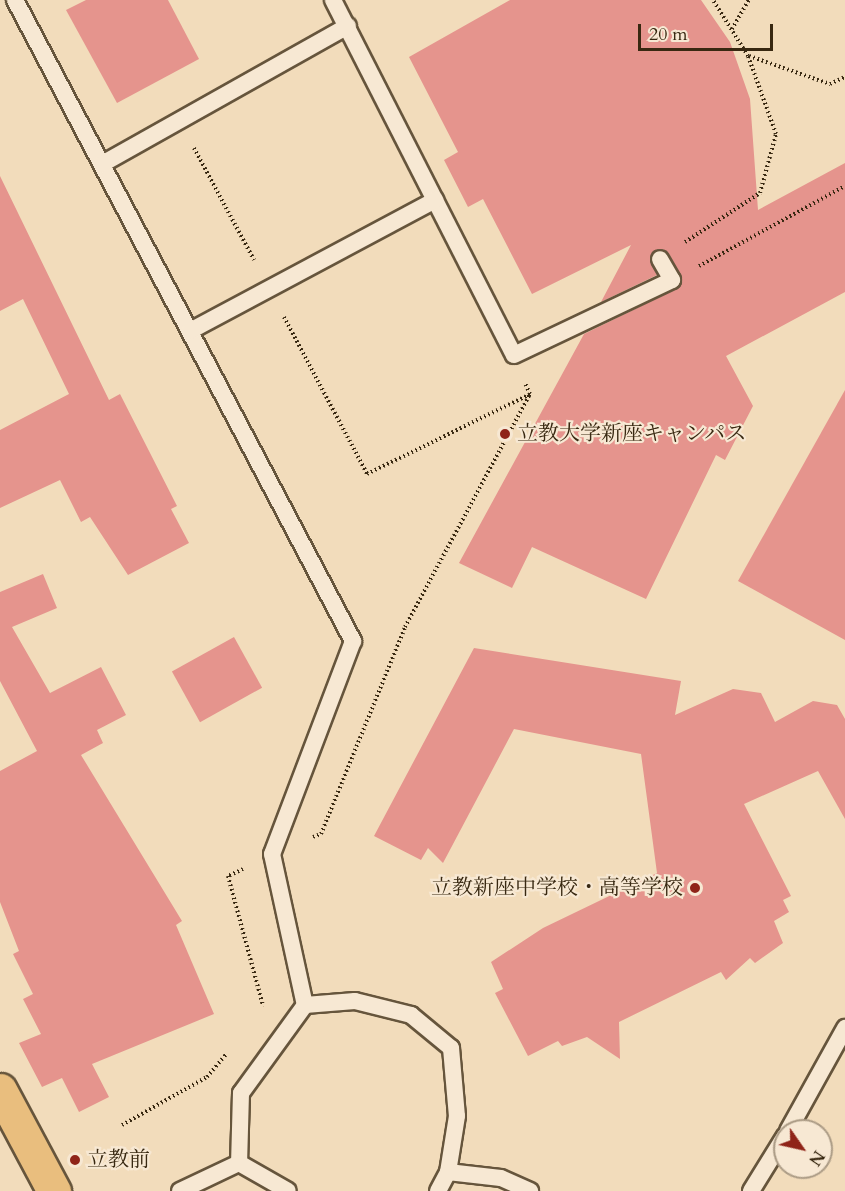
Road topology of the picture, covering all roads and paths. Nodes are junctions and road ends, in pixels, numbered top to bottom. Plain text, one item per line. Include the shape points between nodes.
1 (15, 0) edge
2 (333, 0) edge
3 (713, 0) edge
4 (749, 0) edge
5 (348, 26) junction
6 (732, 29) junction
7 (748, 56) junction
8 (845, 77) edge
9 (180, 120) junction
10 (102, 164) junction
11 (845, 186) edge
12 (435, 200) junction
13 (660, 259) joint
14 (257, 266) dead end
15 (672, 280) junction
16 (279, 308) dead end
17 (190, 331) junction
18 (530, 394) dead end
19 (305, 1005) junction
20 (845, 1028) edge
21 (0, 1090) edge
22 (795, 1119) edge
23 (773, 1155) edge
24 (239, 1163) junction
25 (448, 1172) junction
26 (54, 1191) edge
27 (180, 1191) edge
28 (288, 1191) edge
29 (438, 1191) edge
30 (530, 1191) edge
31 (751, 1191) edge

1 - 10 lane
2 - 5 lane
3 - 6 path
4 - 6 path
5 - 9 lane
5 - 12 lane
6 - 7 path
7 - 8 path via 830,84
7 - 13 path via 776,134 760,193
9 - 10 lane
9 - 14 path
10 - 17 lane
11 - 15 path
12 - 15 lane via 514,355
12 - 17 lane
13 - 15 lane
16 - 18 path via 367,474
17 - 19 lane via 353,641 272,854
19 - 24 lane via 241,1093
19 - 25 lane via 355,1001 411,1015 451,1048 457,1116
20 - 22 lane
21 - 26 main road
23 - 31 lane
24 - 27 lane
24 - 28 lane
25 - 29 lane
25 - 30 lane via 501,1178

